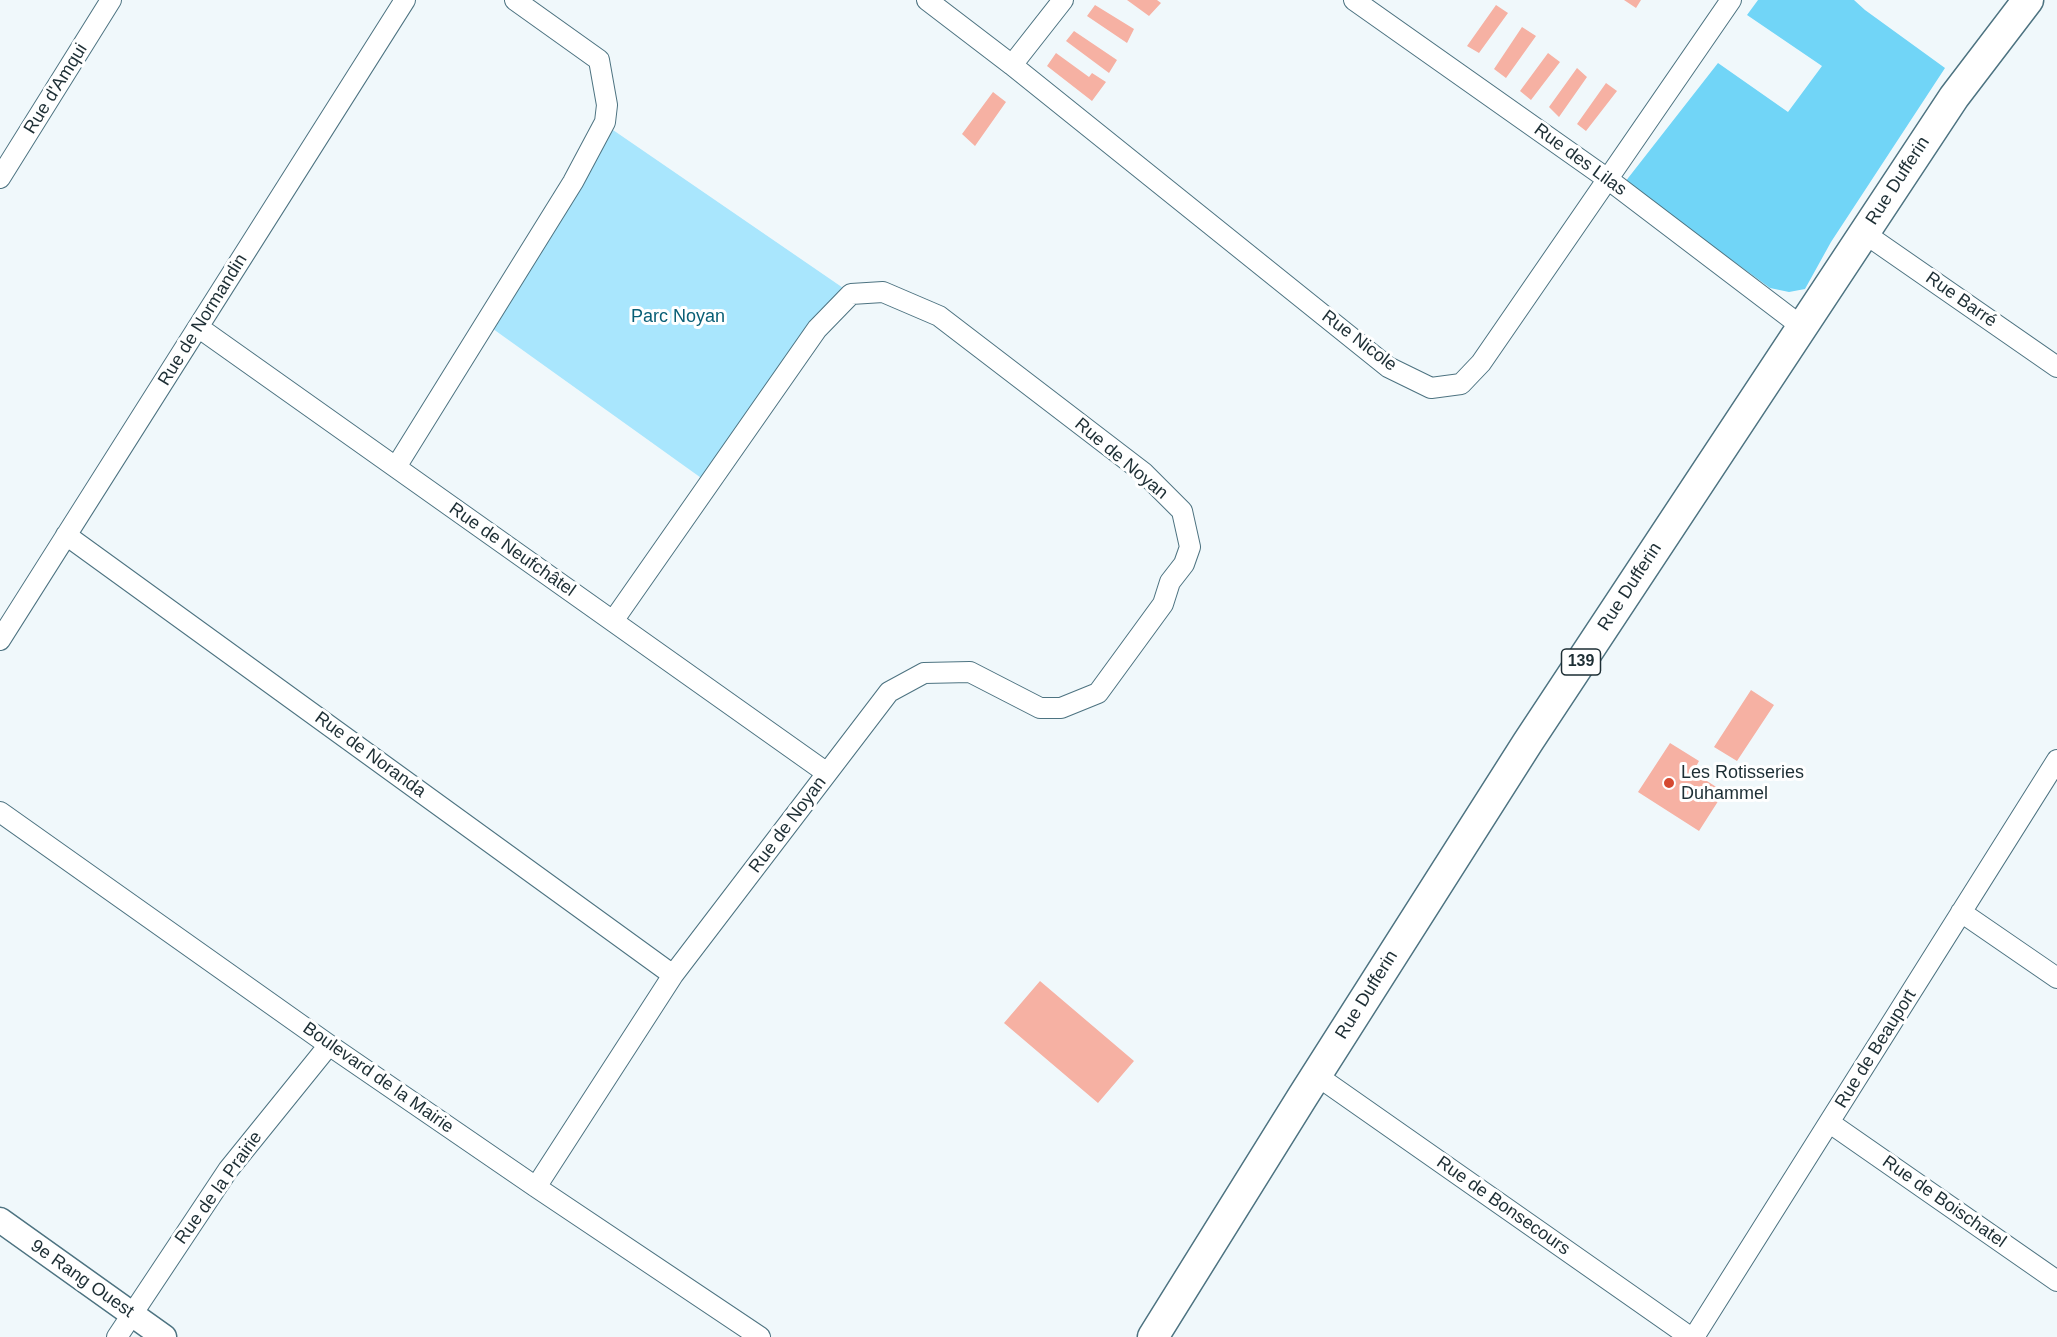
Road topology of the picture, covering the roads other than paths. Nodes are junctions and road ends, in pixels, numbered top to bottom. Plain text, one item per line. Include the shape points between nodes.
1 (111, 0) edge
2 (405, 0) edge
3 (515, 0) edge
4 (927, 0) edge
5 (1063, 0) edge
6 (1354, 0) edge
7 (1731, 0) edge
8 (2028, 0) edge
9 (1012, 65) junction
10 (0, 178) edge
11 (1609, 180) junction
12 (1864, 233) junction
13 (1801, 326) junction
14 (198, 327) junction
15 (2057, 367) edge
16 (396, 467) junction
17 (66, 535) junction
18 (613, 621) junction
19 (0, 640) edge
20 (2057, 760) edge
21 (827, 773) junction
22 (0, 813) edge
23 (1961, 912) junction
24 (673, 975) junction
25 (2057, 978) edge
26 (329, 1045) junction
27 (1316, 1075) junction
28 (1830, 1123) junction
29 (536, 1187) junction
30 (0, 1220) edge
31 (2057, 1281) edge
32 (132, 1314) junction
33 (117, 1337) edge
34 (164, 1337) edge
35 (760, 1337) edge
36 (1153, 1337) edge
37 (1689, 1337) edge
38 (1694, 1337) edge

1 - 10 street, Rue d'Amqui
2 - 14 street, Rue de Normandin
3 - 16 street via 599,60 607,105 605,122 573,182
4 - 9 street, Rue Nicole
5 - 9 street
6 - 11 street, Rue des Lilas
7 - 11 street, Rue Nicole
8 - 12 main road, Rue Dufferin / 139 via 1954,97
9 - 11 street, Rue Nicole via 1388,367 1431,388 1461,384 1481,363
11 - 13 street, Rue des Lilas
12 - 13 main road, Rue Dufferin / 139
12 - 15 street, Rue Barré
13 - 27 main road, Rue Dufferin / 139 via 1528,742
14 - 16 street, Rue de Neufchâtel
14 - 17 street, Rue de Normandin
16 - 18 street, Rue de Neufchâtel
17 - 19 street, Rue de Normandin
17 - 24 street, Rue de Noranda
18 - 21 street, Rue de Neufchâtel
18 - 21 street, Rue de Noyan via 817,329 850,294 883,292 939,316 1144,473 1182,511 1190,547 1184,564 1170,582 1163,604 1098,693 1061,708 1040,708 970,672 924,673 889,692
20 - 23 street, Rue de Beauport
21 - 24 street, Rue de Noyan
22 - 26 street, Boulevard de la Mairie
23 - 25 street
23 - 28 street, Rue de Beauport
24 - 29 street, Rue de Noyan
26 - 29 street, Boulevard de la Mairie
26 - 32 street, Rue de la Prairie via 228,1170
27 - 36 main road, Rue Dufferin / 139
27 - 37 street, Rue de Bonsecours
28 - 31 street, Rue de Boischatel
28 - 38 street, Rue de Beauport
29 - 35 street, Boulevard de la Mairie
30 - 32 street, 9e Rang Ouest
32 - 33 street, Rue de la Prairie
32 - 34 street, 9e Rang Ouest

